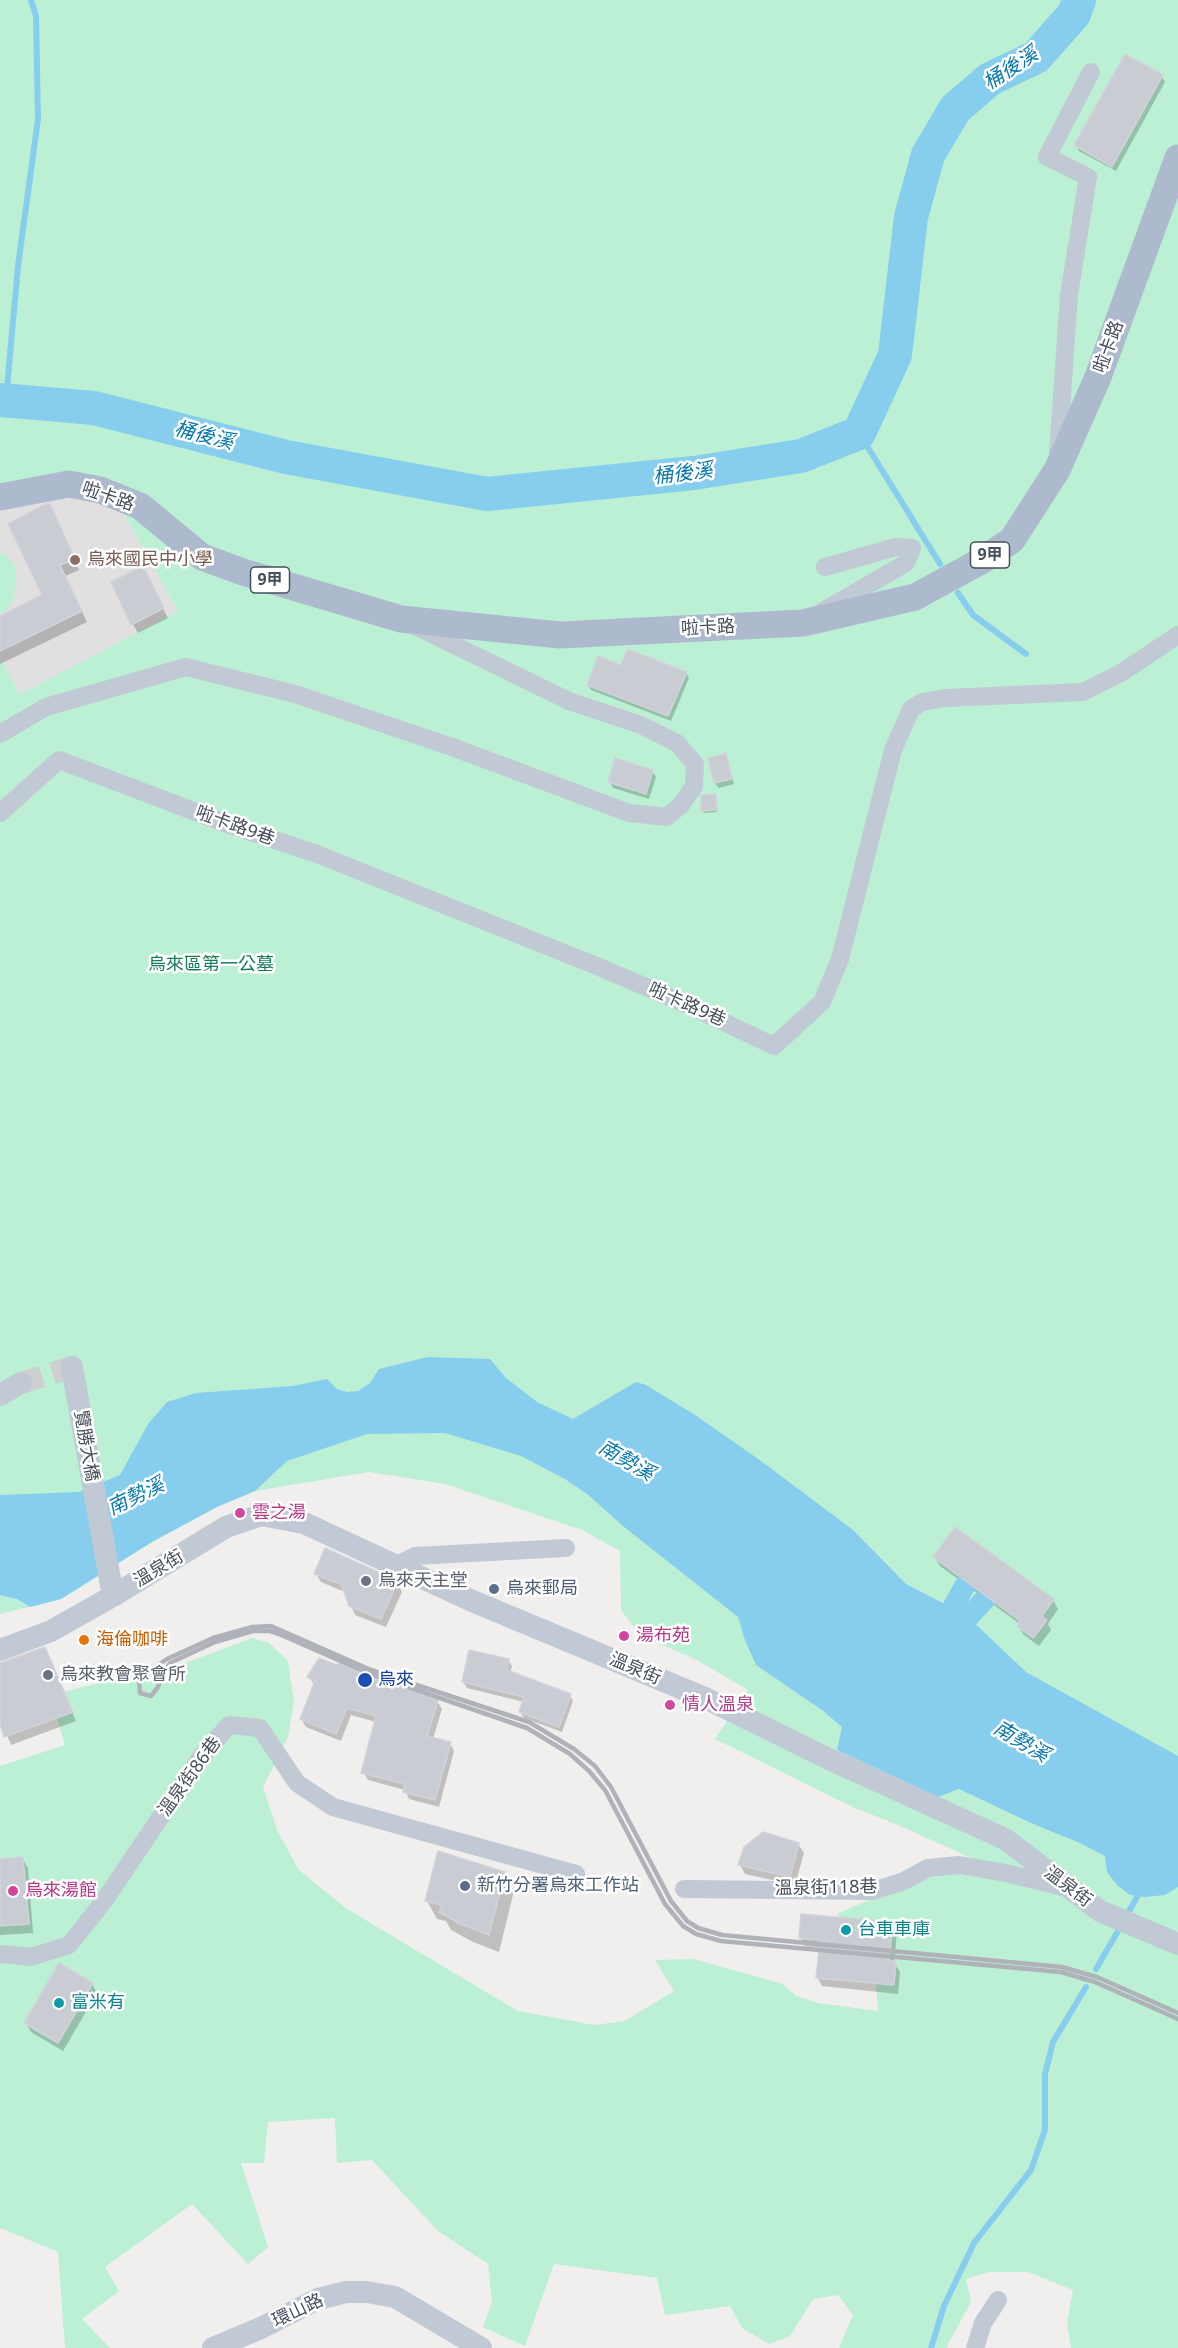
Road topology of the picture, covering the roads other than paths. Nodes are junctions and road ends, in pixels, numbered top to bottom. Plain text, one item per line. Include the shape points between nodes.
1 (1091, 72) dead end
2 (1178, 158) edge
3 (1057, 470) junction
4 (0, 497) edge
5 (825, 567) dead end
6 (401, 619) junction
7 (803, 623) junction
8 (1178, 635) edge
9 (0, 734) edge
10 (0, 813) edge
11 (72, 1367) dead end
12 (21, 1383) tunnel mouth
13 (0, 1395) edge
14 (566, 1548) dead end
15 (395, 1566) junction
16 (113, 1596) junction
17 (0, 1650) edge
18 (576, 1874) dead end
19 (684, 1889) dead end
20 (1069, 1889) junction
21 (1178, 1944) edge
22 (0, 1954) edge
23 (998, 2300) dead end
24 (213, 2348) edge
25 (481, 2348) edge
26 (975, 2348) edge

1 - 3 street via 1047,157 1088,177 1069,294
2 - 3 main road, 啦卡路 / 9甲 via 1098,377
3 - 7 main road, 啦卡路 / 9甲 via 1012,540 981,561 915,597
4 - 6 main road, 啦卡路 / 9甲 via 69,484 100,490 140,507 202,557
5 - 7 street via 896,548 912,548 906,563
6 - 7 main road, 啦卡路 / 9甲 via 560,635
6 - 9 street via 569,701 642,725 677,743 695,764 694,786 667,817 629,813 295,694 186,667 46,706
8 - 10 street, 啦卡路9巷 via 1121,673 1083,692 945,698 922,702 911,709 893,750 840,959 822,1002 774,1046 609,971 337,862 59,760
11 - 16 street, 覽勝大橋
12 - 13 street
14 - 15 street via 415,1556
15 - 16 street, 溫泉街 via 304,1523 261,1515 226,1527
15 - 20 street, 溫泉街 via 707,1700 1005,1839
16 - 17 street, 溫泉街 via 51,1631
18 - 22 street, 溫泉街86巷 via 333,1806 297,1783 260,1728 229,1725 201,1757 104,1901 69,1945 31,1957
19 - 20 street, 溫泉街118巷 via 873,1891 928,1868 959,1865
20 - 21 street, 溫泉街 via 1100,1911
23 - 26 street via 983,2323
24 - 25 street, 環山路 via 318,2299 346,2292 394,2296

